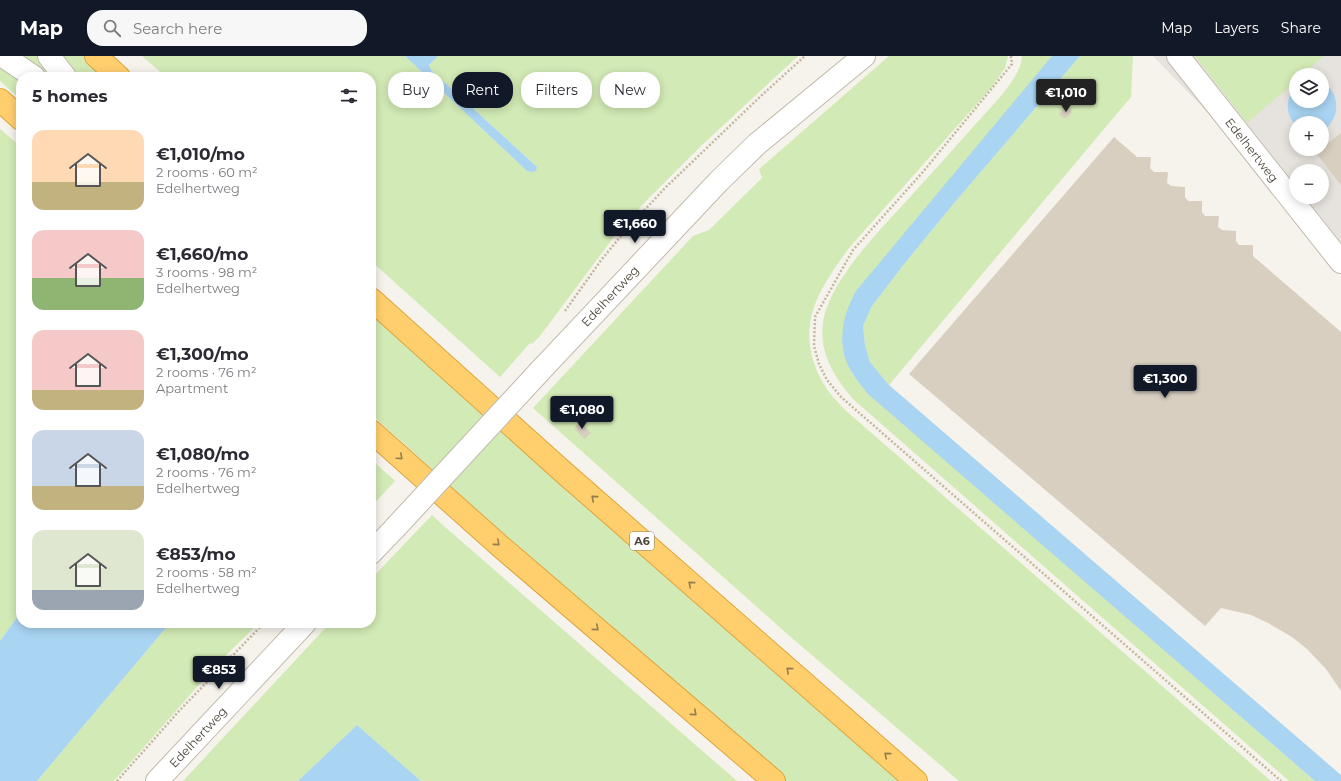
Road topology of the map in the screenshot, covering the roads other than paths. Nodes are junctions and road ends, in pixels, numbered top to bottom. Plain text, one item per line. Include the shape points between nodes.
1 (3, 56) edge
2 (49, 56) edge
3 (96, 56) edge
4 (864, 56) edge
5 (1178, 56) edge
6 (27, 72) edge
7 (61, 72) edge
8 (114, 72) edge
9 (0, 100) edge
10 (16, 114) edge
11 (1341, 262) edge
12 (376, 303) edge
13 (376, 308) edge
14 (400, 324) junction
15 (376, 435) edge
16 (376, 548) edge
17 (300, 628) edge
18 (157, 781) edge
19 (774, 781) edge
20 (916, 781) edge

1 - 6 street
2 - 7 street
3 - 8 highway
4 - 16 street, Edelhertweg, bridge via 763,139 719,181
5 - 11 street, Edelhertweg
9 - 10 highway
12 - 14 highway, A6
13 - 14 street
20 -> 14 highway, A6 via 561,470
15 -> 19 highway via 500,546
17 - 18 street, Edelhertweg

